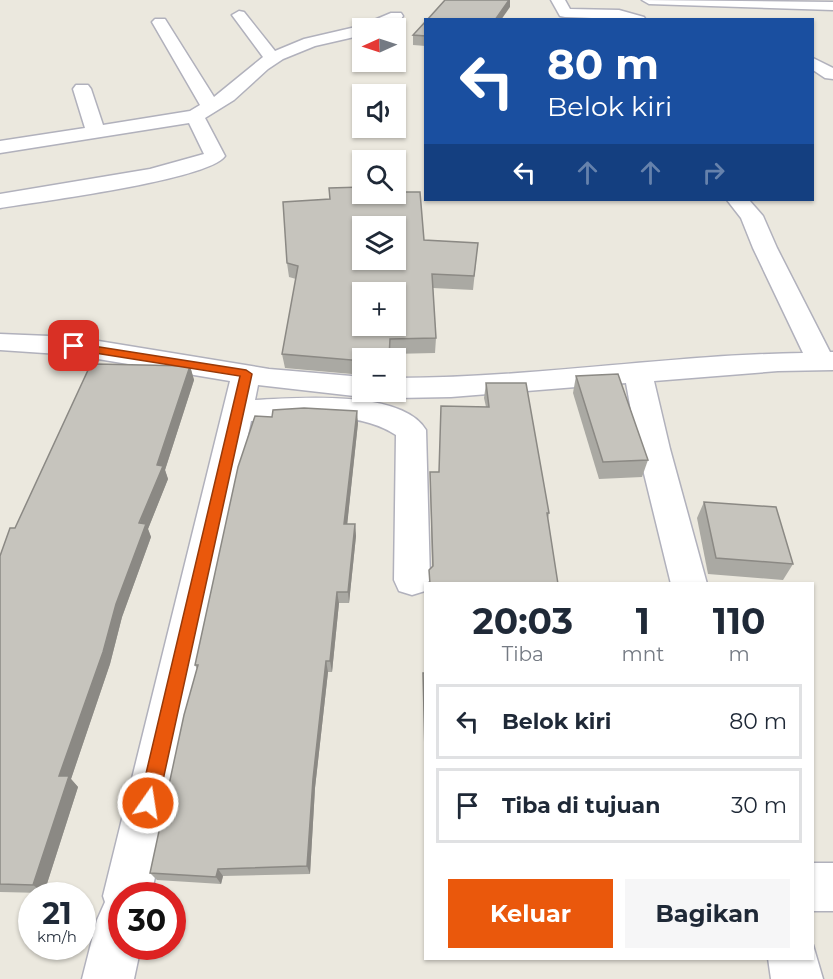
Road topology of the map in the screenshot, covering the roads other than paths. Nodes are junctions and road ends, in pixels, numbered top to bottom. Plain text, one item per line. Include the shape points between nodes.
1 (558, 0) edge
2 (649, 0) edge
3 (706, 1) edge
4 (800, 2) edge
5 (833, 6) edge
6 (238, 15) dead end
7 (396, 16) dead end
8 (391, 18) edge
9 (632, 18) edge
10 (160, 22) dead end
11 (352, 32) edge
12 (272, 58) junction
13 (814, 64) edge
14 (831, 74) dead end
15 (82, 89) dead end
16 (202, 111) junction
17 (96, 131) junction
18 (0, 147) edge
19 (0, 201) edge
20 (739, 201) edge
21 (0, 342) edge
22 (827, 361) edge
23 (246, 374) junction
24 (638, 374) junction
25 (352, 386) edge
26 (406, 387) edge
27 (238, 411) junction
28 (412, 580) dead end
29 (688, 582) edge
30 (130, 882) edge
31 (814, 886) edge
32 (833, 887) edge
33 (113, 960) edge
34 (793, 960) edge
35 (108, 979) edge
36 (797, 979) edge

1 - 9 street via 565,13 619,14
2 - 3 street
3 - 4 street
4 - 5 street
6 - 12 street
7 - 8 street
10 - 16 street
11 - 12 street via 309,42
12 - 16 street via 228,96
13 - 14 street
15 - 17 street
16 - 17 street
16 - 19 street via 215,156 210,161
17 - 18 street
20 - 22 street via 752,216 765,248
21 - 23 street via 74,346
22 - 24 street
23 - 25 street
23 - 27 street
24 - 26 street
24 - 29 street
27 - 28 street via 345,409 387,416 411,430
27 - 30 street
31 - 32 street
33 - 35 street
34 - 36 street

